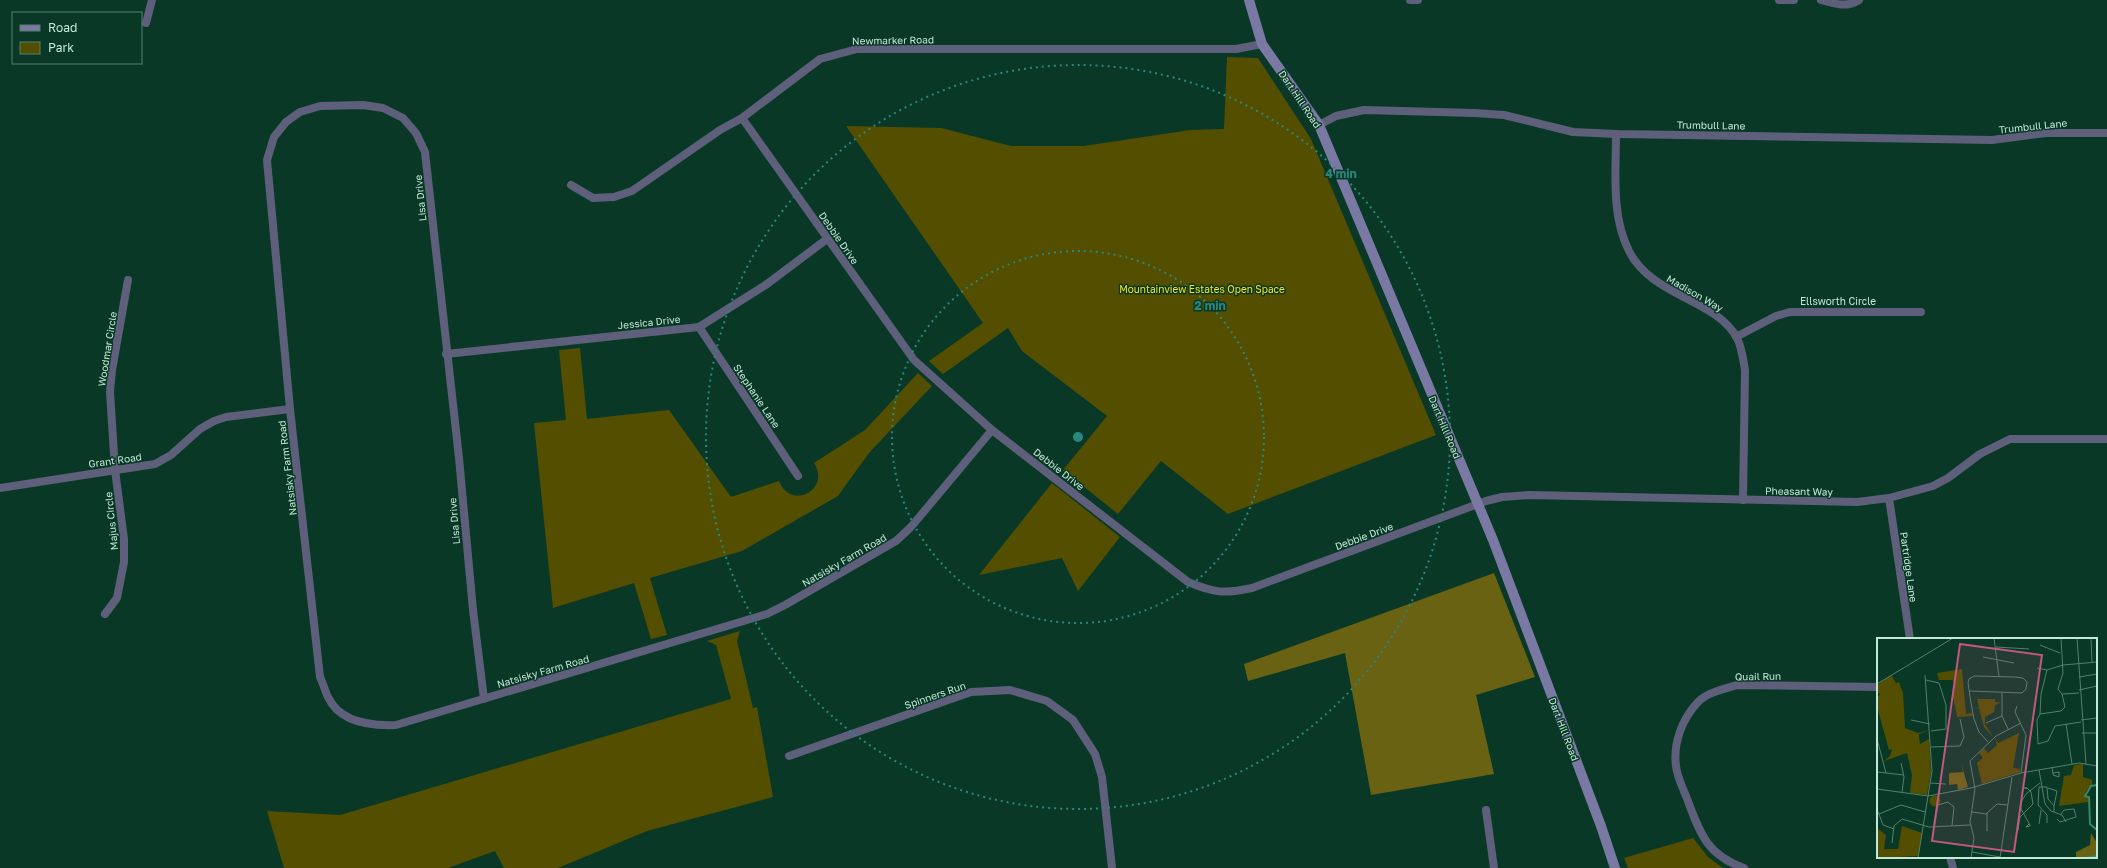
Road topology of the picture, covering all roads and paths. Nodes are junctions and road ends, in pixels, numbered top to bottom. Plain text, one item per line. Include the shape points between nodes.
1 (152, 0) edge
2 (1249, 0) edge
3 (1410, 0) edge
4 (1418, 0) edge
5 (1779, 0) edge
6 (1794, 0) edge
7 (1821, 0) edge
8 (1859, 0) edge
9 (146, 23) dead end
10 (1262, 44) junction
11 (742, 118) junction
12 (1319, 125) junction
13 (2107, 133) edge
14 (1616, 134) junction
15 (571, 185) dead end
16 (827, 239) junction
17 (128, 280) dead end
18 (1921, 312) dead end
19 (699, 327) junction
20 (1736, 337) junction
21 (446, 354) junction
22 (290, 409) junction
23 (992, 430) junction
24 (2107, 439) edge
25 (116, 470) junction
26 (798, 476) dead end
27 (0, 488) edge
28 (1889, 498) junction
29 (1744, 500) junction
30 (1478, 505) junction
31 (105, 614) dead end
32 (1910, 638) edge
33 (1877, 687) edge
34 (484, 698) junction
35 (789, 756) dead end
36 (1486, 810) dead end
37 (1950, 858) edge
38 (1112, 868) edge
39 (1494, 868) edge
40 (1615, 868) edge
41 (1744, 868) edge
42 (1953, 868) edge

1 - 9 street
2 - 10 main road, Dart Hill Road
3 - 4 street
5 - 6 street
7 - 8 street via 1837,5 1851,5
10 - 11 street, Newmarker Road via 1236,49 856,49 820,59
10 - 12 main road, Dart Hill Road
11 - 15 street, Newmarker Road via 720,130 632,191 614,197 593,198
11 - 16 street, Debbie Drive
12 - 14 street, Trumbull Lane via 1336,116 1364,110 1467,113 1504,115 1572,132
12 - 30 main road, Dart Hill Road
13 - 14 street, Trumbull Lane via 2056,132 1992,140
14 - 20 street, Madison Way via 1617,212 1629,251 1652,279 1721,320
16 - 19 street, Jessica Drive via 767,284
16 - 23 street, Debbie Drive via 914,360
17 - 25 street, Woodmar Circle via 110,392
18 - 20 street, Ellsworth Circle via 1790,312 1776,316
19 - 21 street, Jessica Drive
19 - 26 street, Stephanie Lane
20 - 29 street, Madison Way via 1745,370
21 - 22 street, Lisa Drive via 425,152 416,133 403,118 383,108 363,105 320,106 300,112 286,122 274,137 267,160
21 - 34 street, Lisa Drive
22 - 25 street, Grant Road via 226,417 214,421 200,429 171,455 155,464
22 - 34 street, Natsisky Farm Road via 320,677 328,699 344,715 377,726 396,724
23 - 30 street, Debbie Drive via 1188,582 1211,591 1232,592 1252,588
23 - 34 street, Natsisky Farm Road via 911,527 896,541 785,605 759,616
24 - 28 street, Pheasant Way via 2010,440 1980,454 1933,486
25 - 27 street, Grant Road
25 - 31 street, Majus Circle via 124,562 117,598
28 - 29 street, Pheasant Way via 1858,502
28 - 32 street, Partridge Lane
29 - 30 street, Pheasant Way via 1529,495 1502,497
30 - 40 main road, Dart Hill Road
33 - 41 street, Quail Run via 1737,685 1718,690 1699,701 1684,721 1676,742 1676,768 1696,823 1707,844 1727,862
35 - 38 street, Spinners Run via 971,692 1010,690 1047,701 1073,720 1095,754 1102,777
36 - 39 street
37 - 42 street

